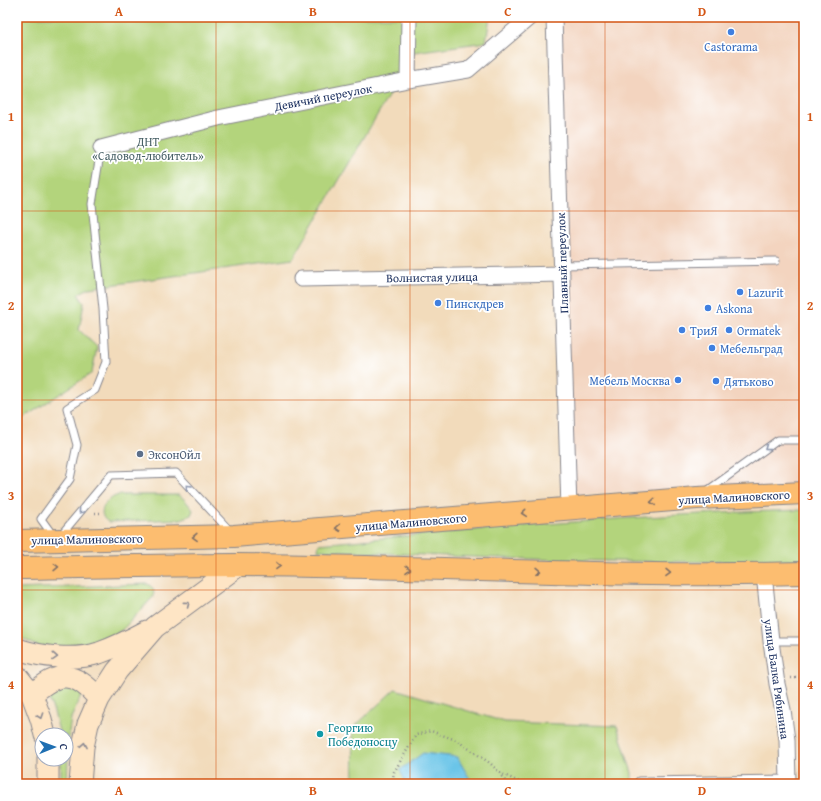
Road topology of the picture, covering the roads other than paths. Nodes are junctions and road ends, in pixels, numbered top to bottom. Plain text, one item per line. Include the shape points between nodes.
1 (409, 17) edge
2 (530, 17) edge
3 (554, 17) edge
4 (408, 80) junction
5 (101, 148) joint
6 (776, 261) dead end
7 (562, 269) junction
8 (301, 279) dead end
9 (804, 440) edge
10 (804, 493) edge
11 (697, 498) junction
12 (569, 509) junction
13 (234, 536) junction
14 (17, 541) edge
15 (56, 541) junction
16 (239, 565) junction
17 (17, 568) edge
18 (804, 573) edge
19 (764, 574) junction
20 (155, 627) junction
21 (771, 641) junction
22 (804, 641) edge
23 (17, 649) edge
24 (17, 676) edge
25 (32, 695) junction
26 (99, 699) junction
27 (43, 727) edge
28 (48, 767) edge
29 (788, 781) edge
30 (48, 784) edge
31 (80, 784) edge
32 (639, 784) edge

1 - 4 street
2 - 4 street, Девичий переулок via 468,70
3 - 7 street, Плавный переулок
4 - 5 street, Девичий переулок via 218,118
5 - 15 lane via 92,204 106,362 95,390 67,408 77,446 70,479 41,519
6 - 7 lane
7 - 8 street, Волнистая улица
7 - 12 street, Плавный переулок
9 -> 11 lane via 778,440
10 - 11 highway, улица Малиновского
11 -> 12 highway, улица Малиновского
12 -> 13 highway, улица Малиновского
13 -> 15 highway, улица Малиновского
13 -> 15 lane via 176,473 111,474
14 - 15 highway, улица Малиновского
17 -> 16 highway
16 -> 19 highway
20 -> 16 main road
18 - 19 highway
19 - 21 street, улица Балка Рябинина
23 -> 20 main road via 37,655 69,658 98,653
20 - 26 main road via 117,671
21 - 22 lane
21 - 29 street, улица Балка Рябинина via 787,740
24 - 25 main road
25 - 26 main road via 48,681 66,677 89,687
25 -> 27 main road
31 -> 26 main road via 88,724
28 - 30 main road
29 - 32 lane via 639,781

